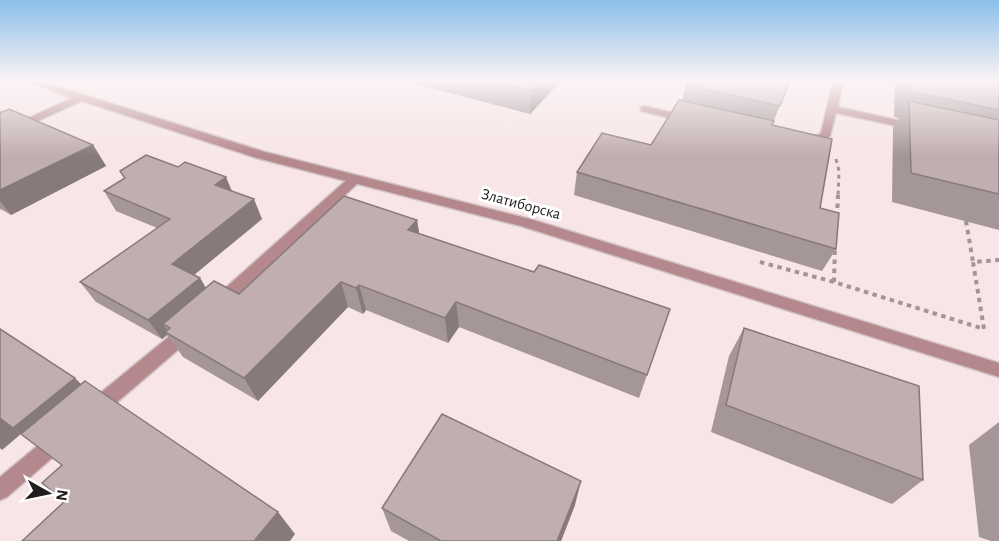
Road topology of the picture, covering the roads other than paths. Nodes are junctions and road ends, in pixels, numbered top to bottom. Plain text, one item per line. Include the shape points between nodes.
1 (63, 106) edge
2 (110, 106) edge
3 (645, 109) dead end
4 (833, 109) joint
5 (703, 123) edge
6 (921, 129) edge
7 (0, 135) edge
8 (789, 142) edge
9 (354, 180) junction
10 (999, 370) edge
11 (0, 490) edge

1 - 7 street
2 - 9 street, Златиборска via 187,133
3 - 5 street
4 - 6 street
4 - 8 street via 826,134 808,142
9 - 10 street, Златиборска via 525,222
9 - 11 street via 201,319

